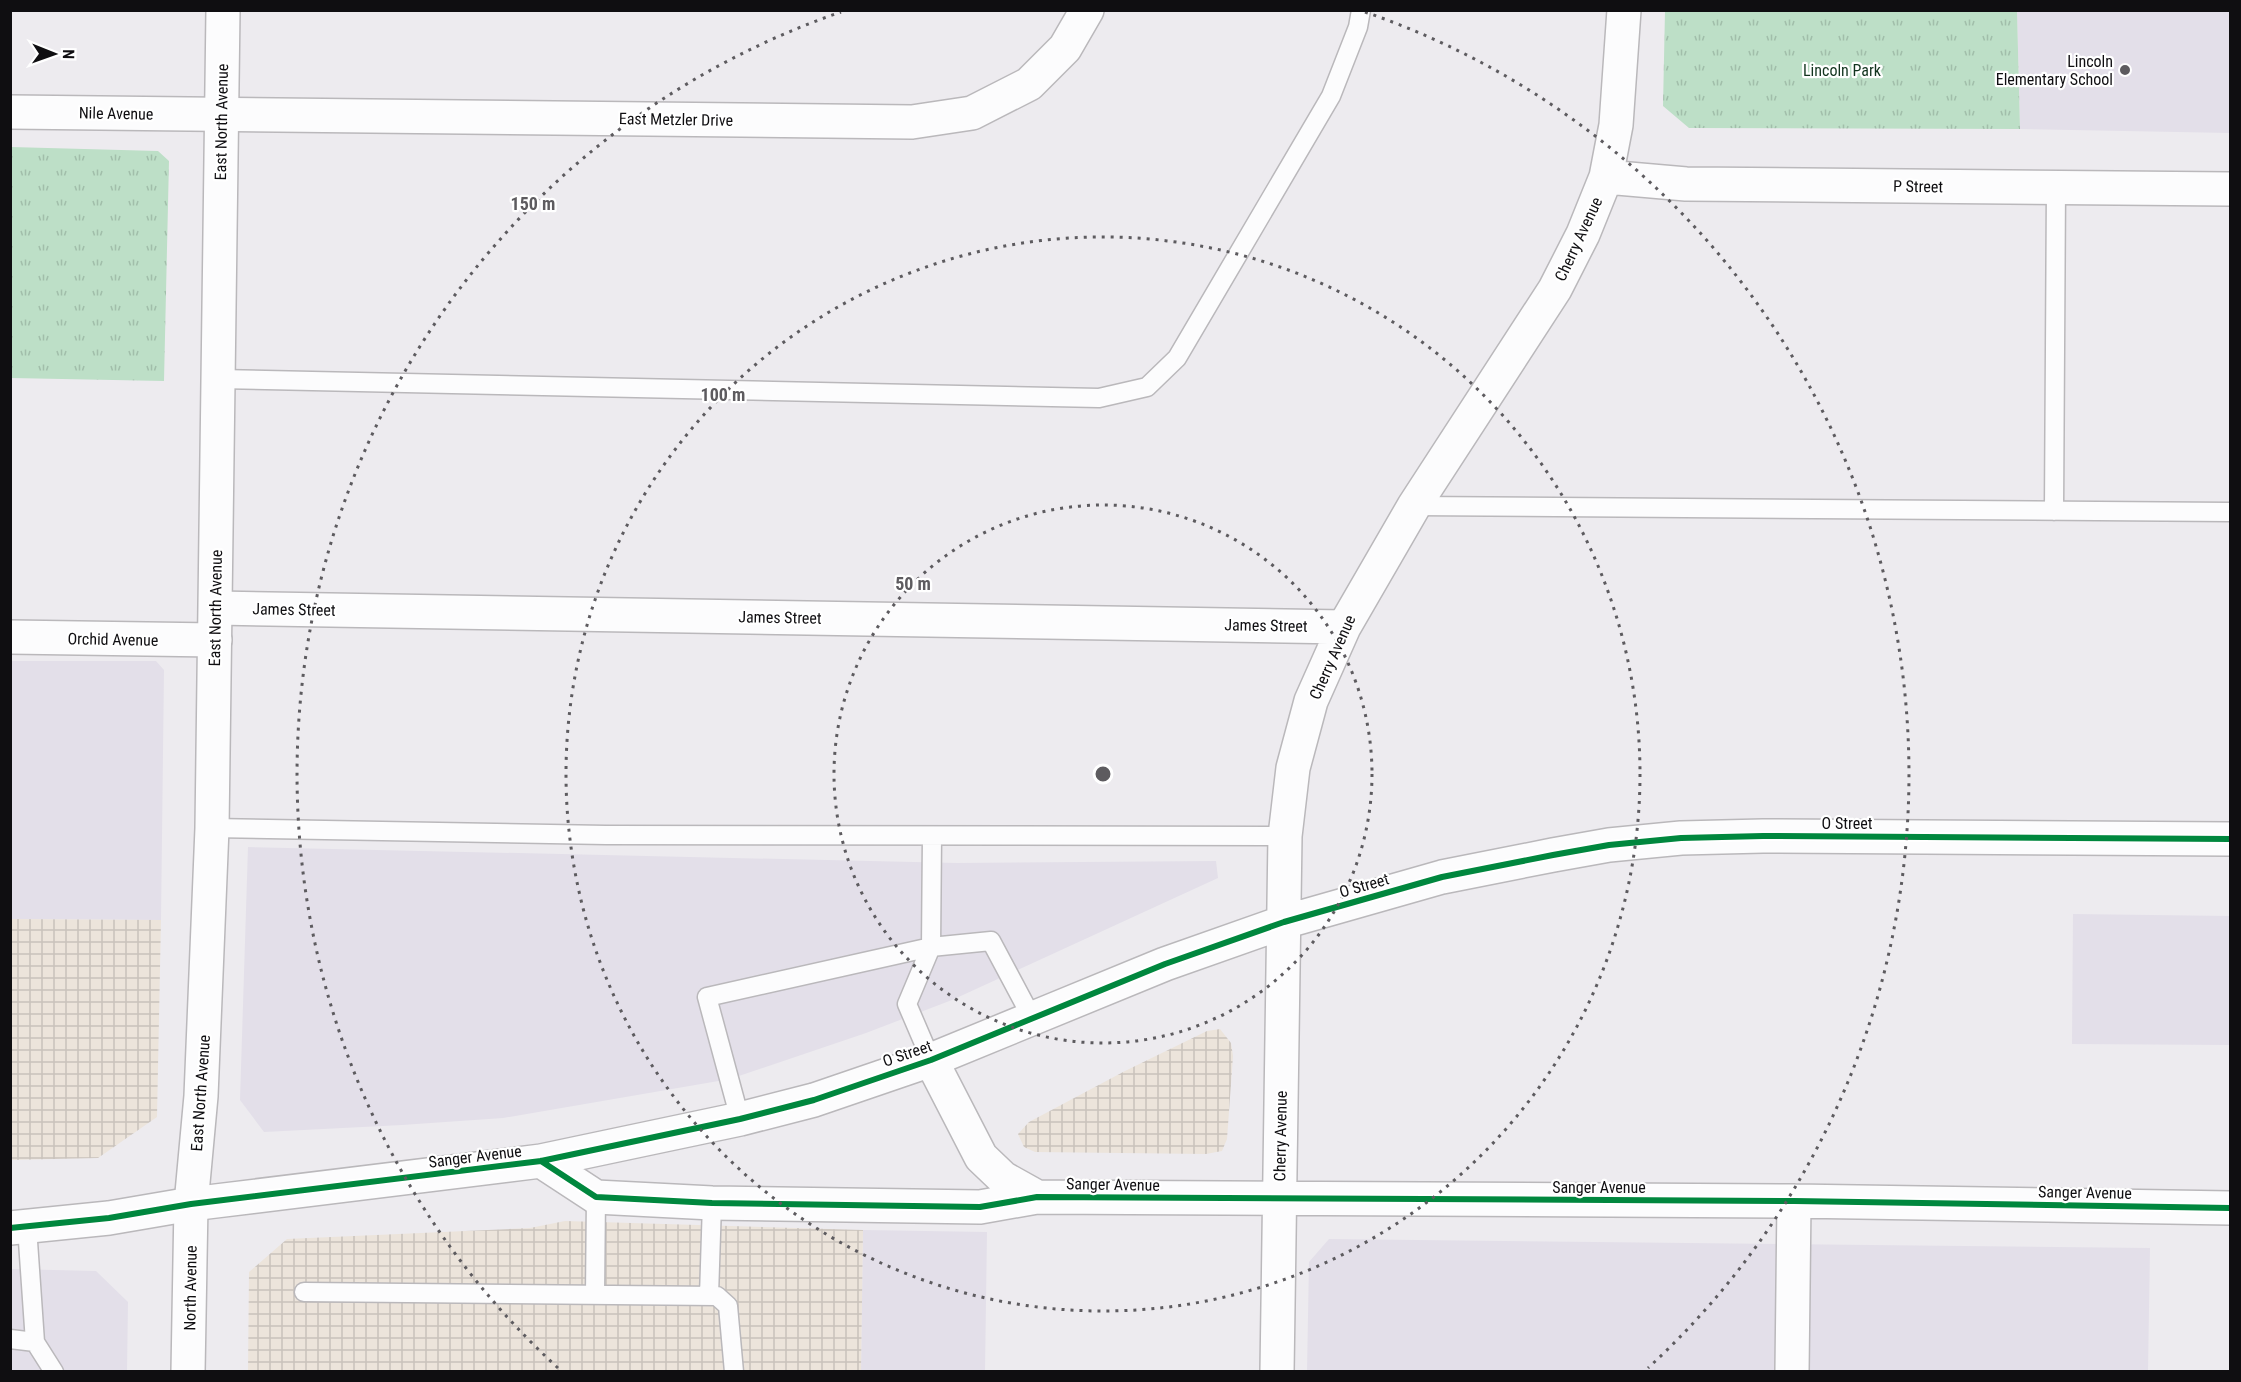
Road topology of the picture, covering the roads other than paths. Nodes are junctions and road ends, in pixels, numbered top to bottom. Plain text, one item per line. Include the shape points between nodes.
1 (223, 10) edge
2 (1087, 10) edge
3 (1361, 10) edge
4 (1624, 10) edge
5 (10, 111) edge
6 (221, 114) junction
7 (1606, 177) junction
8 (2056, 188) junction
9 (2230, 189) edge
10 (218, 379) junction
11 (1414, 506) junction
12 (2054, 511) junction
13 (2230, 512) edge
14 (216, 608) junction
15 (1344, 627) junction
16 (10, 637) edge
17 (215, 640) junction
18 (212, 828) junction
19 (932, 836) junction
20 (1284, 836) junction
21 (2230, 839) edge
22 (1284, 922) junction
23 (931, 947) junction
24 (1032, 1018) junction
25 (931, 1060) junction
26 (740, 1119) junction
27 (541, 1161) junction
28 (596, 1197) junction
29 (1037, 1197) junction
30 (1279, 1199) junction
31 (1794, 1201) junction
32 (712, 1203) junction
33 (191, 1204) junction
34 (2230, 1208) edge
35 (19, 1228) edge
36 (304, 1292) dead end
37 (596, 1294) junction
38 (709, 1296) junction
39 (10, 1339) edge
40 (35, 1342) junction
41 (54, 1371) edge
42 (188, 1371) edge
43 (734, 1371) edge
44 (1277, 1371) edge
45 (1792, 1371) edge

1 - 6 street, East North Avenue
2 - 6 street, East Metzler Drive via 1065,48 1029,84 972,113 912,122
3 - 10 lane via 1331,96 1177,358 1147,387 1099,398
4 - 7 street, Cherry Avenue via 1616,125
5 - 6 street, Nile Avenue
6 - 10 street, East North Avenue
7 - 8 street, P Street via 1686,184
7 - 11 street, Cherry Avenue via 1555,289
8 - 9 street, P Street
8 - 12 lane
10 - 14 street, East North Avenue
11 - 12 lane
11 - 15 street, Cherry Avenue
12 - 13 lane
14 - 15 street, James Street
14 - 17 street, East North Avenue
15 - 20 street, Cherry Avenue via 1311,701 1293,768
16 - 17 street, Orchid Avenue
17 - 18 street, East North Avenue
18 - 19 lane
18 - 33 street, East North Avenue via 201,1096
19 - 20 lane
19 - 23 lane
20 - 22 street, Cherry Avenue
21 - 22 street, O Street via 1671,839 1598,847 1442,876
22 - 24 street, O Street via 1165,964
22 - 30 street, Cherry Avenue
23 - 24 lane via 991,941
23 - 25 lane via 907,1004
23 - 26 lane via 707,997
24 - 25 street, O Street
25 - 26 street, O Street via 814,1100
25 - 29 street, Sanger Avenue via 981,1157 1003,1178
26 - 27 street, O Street
27 - 28 street, Sanger Avenue
27 - 33 street, Sanger Avenue
28 - 32 street, Sanger Avenue
28 - 37 lane
29 - 30 street, Sanger Avenue
29 - 32 street, Sanger Avenue via 980,1207
30 - 31 street, Sanger Avenue
30 - 44 street, Cherry Avenue
31 - 34 street, Sanger Avenue
31 - 45 street
32 - 38 lane
33 - 35 street, Sanger Avenue
33 - 42 street, North Avenue
35 - 40 lane
36 - 37 lane
37 - 38 lane
38 - 43 lane via 717,1296 728,1306
39 - 40 lane
40 - 41 lane

